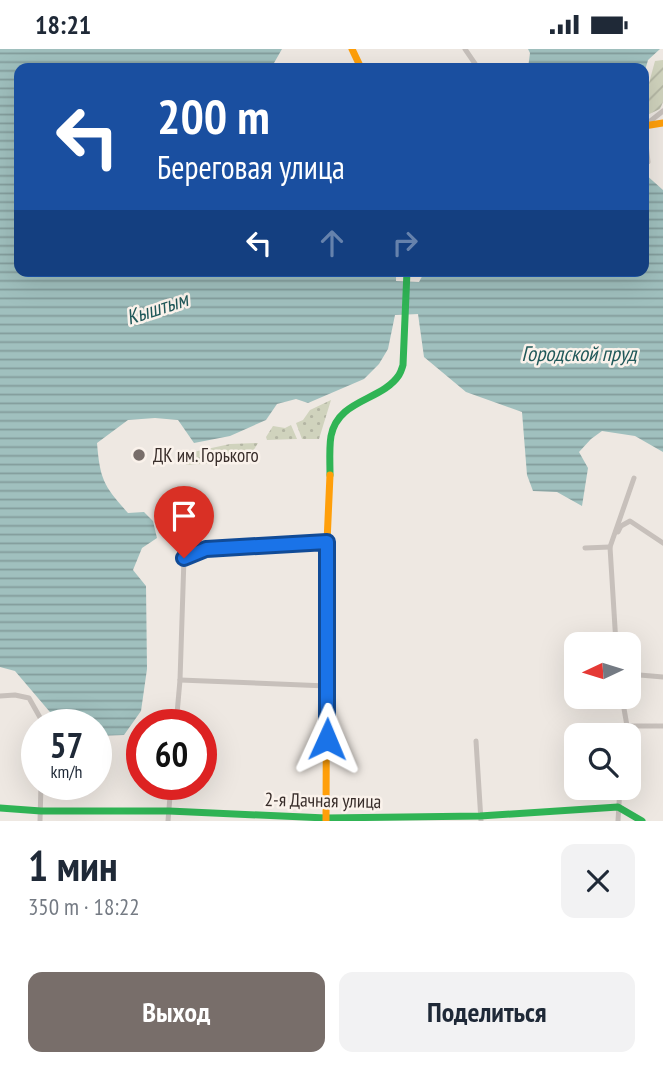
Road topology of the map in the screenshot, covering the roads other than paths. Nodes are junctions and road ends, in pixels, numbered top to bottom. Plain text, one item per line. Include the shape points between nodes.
1 (663, 111) edge
2 (649, 122) edge
3 (407, 277) edge
4 (634, 478) dead end
5 (327, 542) junction
6 (663, 543) edge
7 (610, 547) junction
8 (585, 548) dead end
9 (615, 632) edge
10 (641, 675) edge
11 (663, 677) edge
12 (180, 680) junction
13 (327, 686) junction
14 (0, 696) edge
15 (35, 709) edge
16 (177, 709) edge
17 (641, 726) edge
18 (663, 726) edge
19 (476, 741) dead end
20 (41, 800) edge
21 (170, 800) edge
22 (619, 800) edge
23 (618, 807) junction
24 (0, 808) edge
25 (41, 811) junction
26 (169, 811) junction
27 (481, 818) edge
28 (326, 819) edge
29 (40, 821) edge
30 (169, 821) edge
31 (618, 821) edge
32 (642, 821) edge

1 - 2 street
3 - 5 street via 403,365 398,377 347,409 333,429
4 - 7 street
5 - 12 street via 206,549 184,558
5 - 13 street
6 - 7 street via 630,521 621,526
7 - 8 street
7 - 9 street
10 - 11 street
12 - 13 street
12 - 16 street
13 - 28 street
14 - 15 street via 29,698
17 - 18 street
19 - 27 street
20 - 25 street
21 - 26 street
22 - 23 street
23 - 27 street, 2-я Дачная улица
23 - 31 street
23 - 32 street
24 - 25 street, 2-я Дачная улица
25 - 26 street, 2-я Дачная улица
25 - 29 street
26 - 28 street, 2-я Дачная улица
26 - 30 street
27 - 28 street, 2-я Дачная улица

